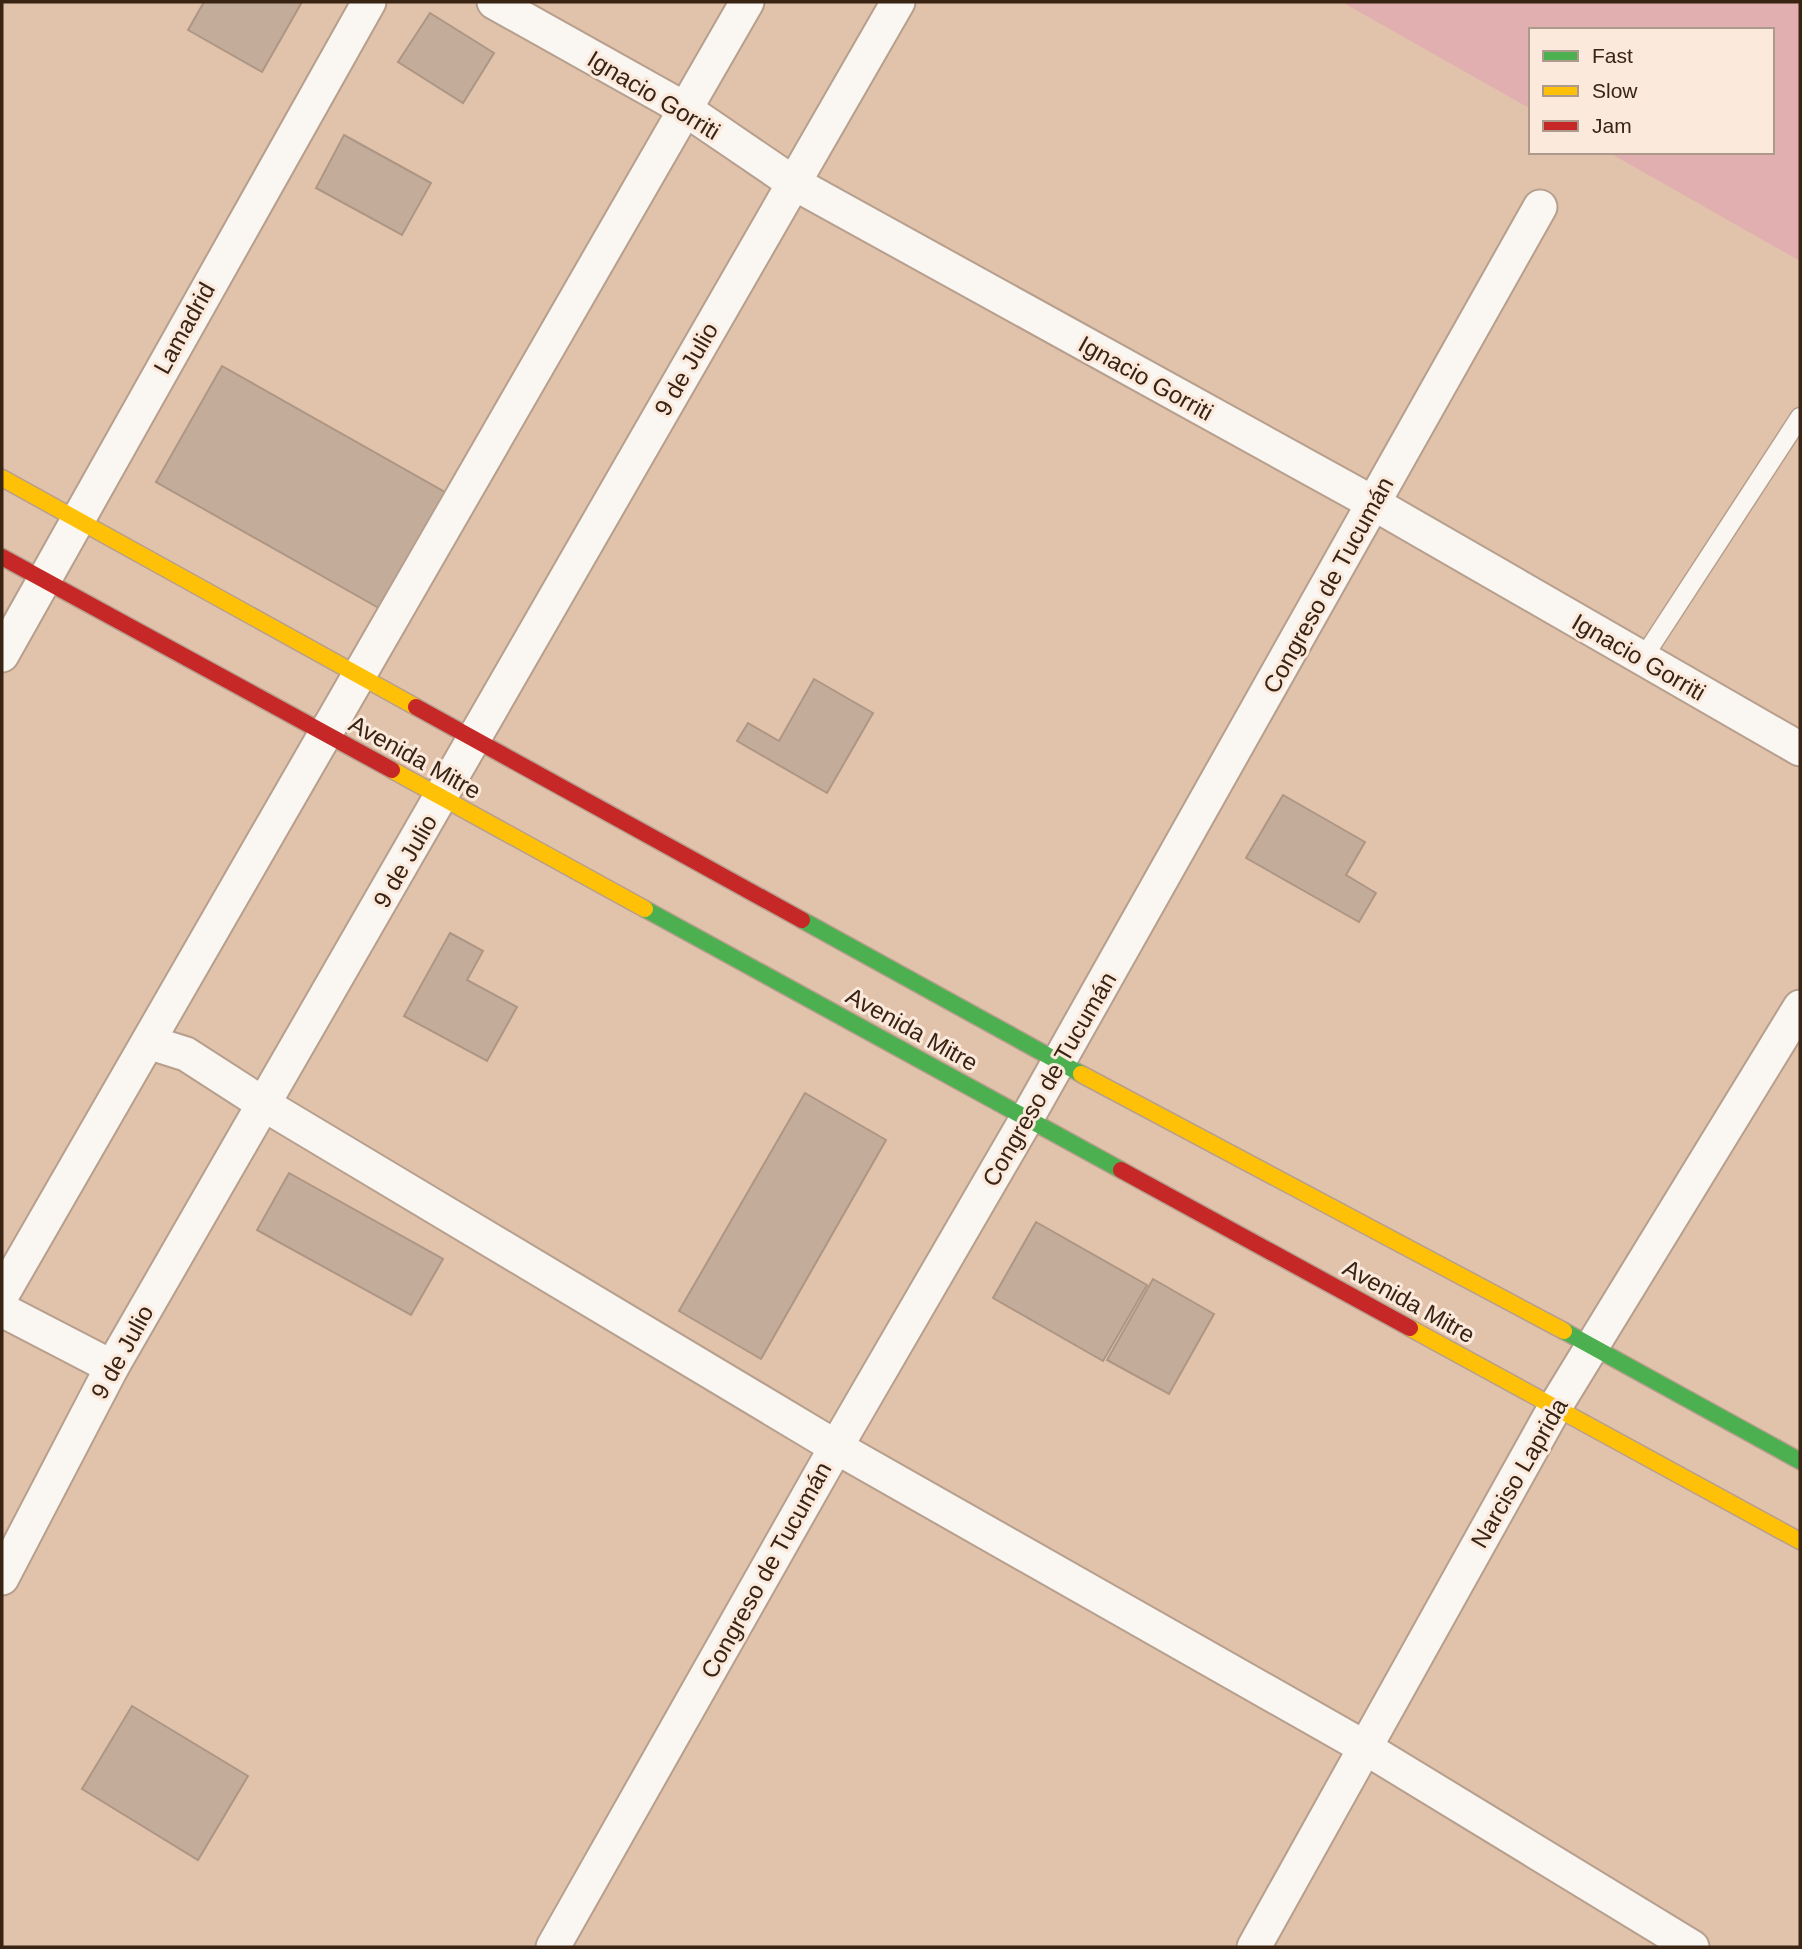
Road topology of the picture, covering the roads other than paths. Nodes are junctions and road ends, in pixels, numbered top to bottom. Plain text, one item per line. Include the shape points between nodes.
1 (369, 2) edge
2 (494, 2) edge
3 (747, 2) edge
4 (898, 2) edge
5 (685, 109) junction
6 (792, 182) junction
7 (1540, 207) dead end
8 (1800, 417) edge
9 (2, 478) edge
10 (1373, 503) junction
11 (76, 519) junction
12 (2, 557) edge
13 (44, 580) junction
14 (2, 655) edge
15 (1643, 659) junction
16 (361, 675) junction
17 (327, 734) junction
18 (474, 739) junction
19 (1800, 750) edge
20 (441, 798) junction
21 (1800, 1007) edge
22 (148, 1042) junction
23 (1059, 1062) junction
24 (265, 1105) junction
25 (1027, 1118) junction
26 (2, 1295) edge
27 (2, 1310) edge
28 (1594, 1347) junction
29 (112, 1367) junction
30 (1555, 1407) junction
31 (836, 1447) junction
32 (1800, 1461) edge
33 (1800, 1541) edge
34 (5, 1563) edge
35 (1364, 1747) junction
36 (553, 1947) edge
37 (1254, 1947) edge
38 (1692, 1947) edge

1 - 11 street, Lamadrid
2 - 5 street, Ignacio Gorriti
3 - 5 street
4 - 6 street, 9 de Julio
5 - 6 street, Ignacio Gorriti
5 - 16 street
6 - 10 street, Ignacio Gorriti
6 - 18 street, 9 de Julio
7 - 10 street, Congreso de Tucumán
8 - 15 lane
9 - 11 main road, Avenida Mitre
10 - 15 street, Ignacio Gorriti
10 - 23 street, Congreso de Tucumán
11 - 13 street, Lamadrid
11 - 16 main road, Avenida Mitre
12 - 13 main road, Avenida Mitre
13 - 14 street, Lamadrid
13 - 17 main road, Avenida Mitre
15 - 19 street, Ignacio Gorriti
16 - 17 street
16 - 18 main road, Avenida Mitre
17 - 20 main road, Avenida Mitre
17 - 22 street
18 - 20 street, 9 de Julio
18 - 23 main road, Avenida Mitre
20 - 24 street, 9 de Julio
20 - 25 main road, Avenida Mitre
21 - 28 street, Narciso Laprida
22 - 24 street via 186,1054
22 - 26 street
23 - 25 street, Congreso de Tucumán
23 - 28 main road, Avenida Mitre
24 - 29 street, 9 de Julio
24 - 31 street
25 - 30 main road, Avenida Mitre
25 - 31 street, Congreso de Tucumán
27 - 29 street
28 - 30 street, Narciso Laprida
28 - 32 main road, Avenida Mitre
29 - 34 street, 9 de Julio
30 - 33 main road, Avenida Mitre
30 - 35 street, Narciso Laprida
31 - 35 street
31 - 36 street, Congreso de Tucumán
35 - 37 street, Narciso Laprida
35 - 38 street

